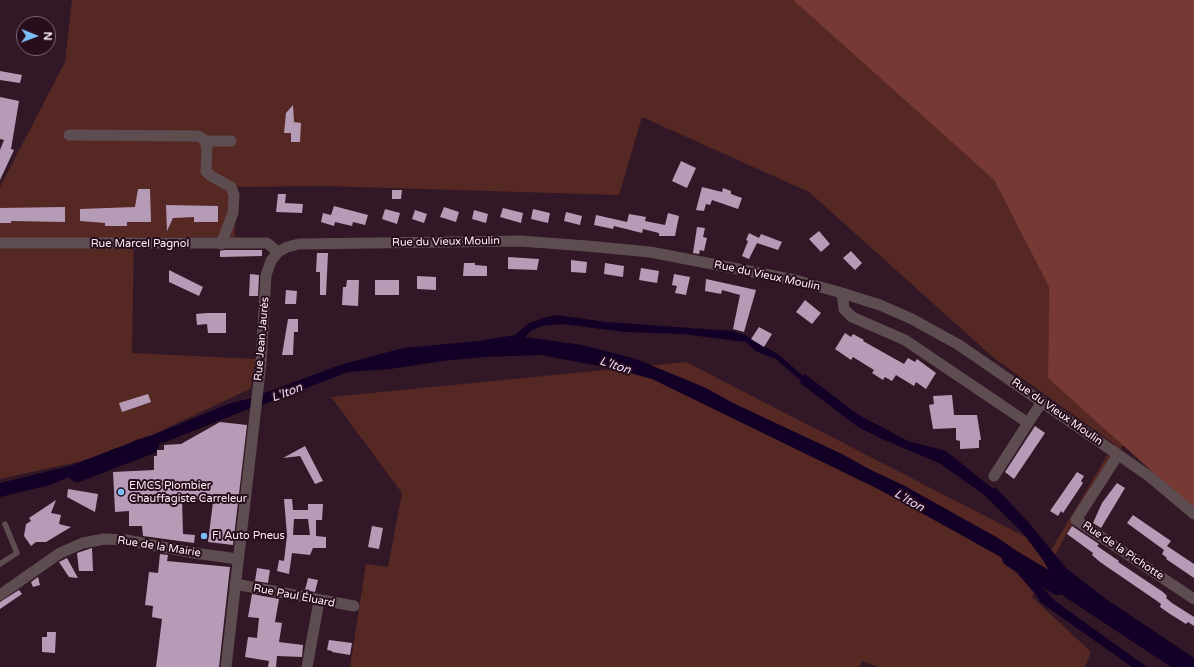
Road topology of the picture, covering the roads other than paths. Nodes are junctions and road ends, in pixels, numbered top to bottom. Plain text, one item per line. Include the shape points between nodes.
1 (69, 135) dead end
2 (205, 141) junction
3 (231, 141) dead end
4 (0, 244) edge
5 (221, 244) junction
6 (278, 252) junction
7 (842, 293) junction
8 (1042, 402) junction
9 (1028, 423) junction
10 (1118, 455) junction
11 (994, 476) dead end
12 (1194, 514) edge
13 (5, 524) dead end
14 (238, 559) junction
15 (0, 564) edge
16 (235, 584) junction
17 (0, 595) edge
18 (1194, 599) edge
19 (319, 601) junction
20 (354, 606) dead end
21 (226, 667) edge
22 (307, 667) edge

1 - 2 street via 198,136
2 - 3 street
2 - 5 street via 206,171 210,176 231,187 234,195 233,214
4 - 5 street, Rue Marcel Pagnol
5 - 6 street, Rue Marcel Pagnol via 267,243
6 - 7 street, Rue du Vieux Moulin via 299,244 520,241 650,252 795,280
6 - 14 street, Rue Jean Jaurès via 270,261 266,274 261,363
7 - 8 street, Rue du Vieux Moulin via 912,319 959,345
7 - 9 street via 844,309 852,317 905,340
8 - 9 street
8 - 10 street, Rue du Vieux Moulin
9 - 11 street
10 - 12 street, Rue du Vieux Moulin via 1149,476
10 - 18 street, Rue de la Pichotte via 1076,520
13 - 15 lane via 17,553
14 - 16 street, Rue Jean Jaurès
14 - 17 street, Rue de la Mairie via 126,540 104,539 83,543 60,553
16 - 19 street, Rue Paul Éluard
16 - 21 street, Rue Jean Jaurès
19 - 20 street, Rue Paul Éluard
19 - 22 street

